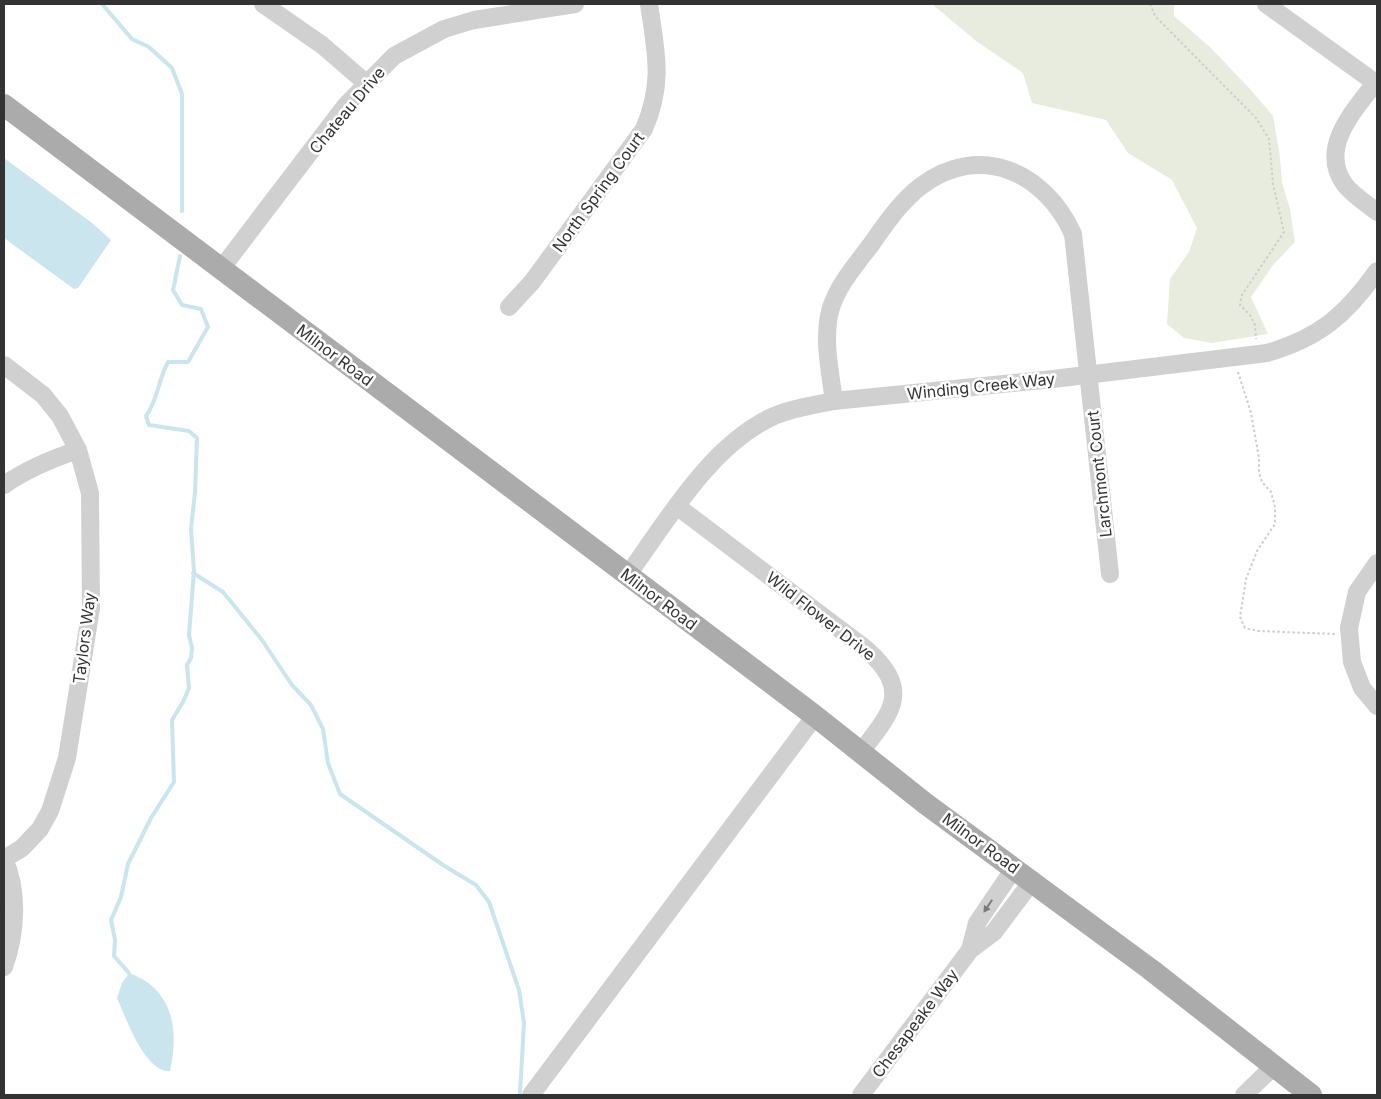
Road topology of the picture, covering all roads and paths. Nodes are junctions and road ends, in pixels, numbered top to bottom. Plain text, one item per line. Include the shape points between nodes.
1 (263, 4) edge
2 (575, 4) edge
3 (649, 4) edge
4 (1150, 4) edge
5 (1266, 4) edge
6 (366, 83) junction
7 (1376, 84) edge
8 (4, 105) edge
9 (1377, 212) edge
10 (220, 269) junction
11 (1377, 271) edge
12 (509, 307) dead end
13 (1249, 342) dead end
14 (1236, 358) junction
15 (4, 365) edge
16 (1089, 374) junction
17 (834, 401) junction
18 (78, 450) junction
19 (4, 485) edge
20 (678, 507) junction
21 (1377, 563) edge
22 (1110, 574) dead end
23 (628, 576) junction
24 (1349, 635) junction
25 (1377, 706) edge
26 (815, 716) junction
27 (860, 753) junction
28 (4, 859) edge
29 (1015, 867) junction
30 (1033, 880) junction
31 (970, 950) junction
32 (4, 967) edge
33 (1274, 1066) junction
34 (531, 1095) edge
35 (861, 1095) edge
36 (1244, 1095) edge
37 (1311, 1095) edge

1 - 6 street via 308,34
2 - 6 street, Chateau Drive via 494,16 444,29 394,56
3 - 12 street, North Spring Court via 658,80 644,129 532,282
4 - 13 path via 1155,16 1256,118 1269,139 1273,184 1284,232 1242,295 1240,304 1255,324 1257,341
5 - 7 street
6 - 10 street, Chateau Drive
7 - 9 street via 1346,122 1336,148 1337,164 1345,185
8 - 10 main road, Milnor Road
10 - 23 main road, Milnor Road
11 - 14 street, Winding Creek Way via 1344,312 1315,334 1289,347
14 - 16 street, Winding Creek Way
14 - 24 path via 1251,413 1259,473 1271,492 1275,507 1275,524 1257,551 1246,579 1240,617 1245,628 1258,631
15 - 18 street, Taylors Way via 43,395 60,416
16 - 17 street, Winding Creek Way
16 - 17 street, Larchmont Court via 1072,234 1066,218 1031,180 1015,172 976,165 949,170 919,187 894,213 844,282 830,311 827,331
16 - 22 street, Larchmont Court
17 - 20 street, Winding Creek Way via 790,410 745,433 719,456
18 - 19 street via 47,460
18 - 28 street, Taylors Way via 90,493 91,608 67,758 50,811 40,829 22,848
20 - 23 street, Winding Creek Way
20 - 27 street, Wild Flower Drive via 866,649 890,673 894,687 891,705
21 - 24 street via 1357,592
23 - 26 main road, Milnor Road
24 - 25 street via 1352,662 1362,688
26 - 27 main road, Milnor Road
26 - 34 street
27 - 29 main road, Milnor Road
28 - 32 street via 9,870 14,909
29 - 30 main road, Milnor Road
29 -> 31 street, Chesapeake Way via 976,923
30 - 31 street, Chesapeake Way via 994,932
30 - 33 main road, Milnor Road
31 - 35 street, Chesapeake Way
33 - 36 street
33 - 37 main road, Milnor Road

